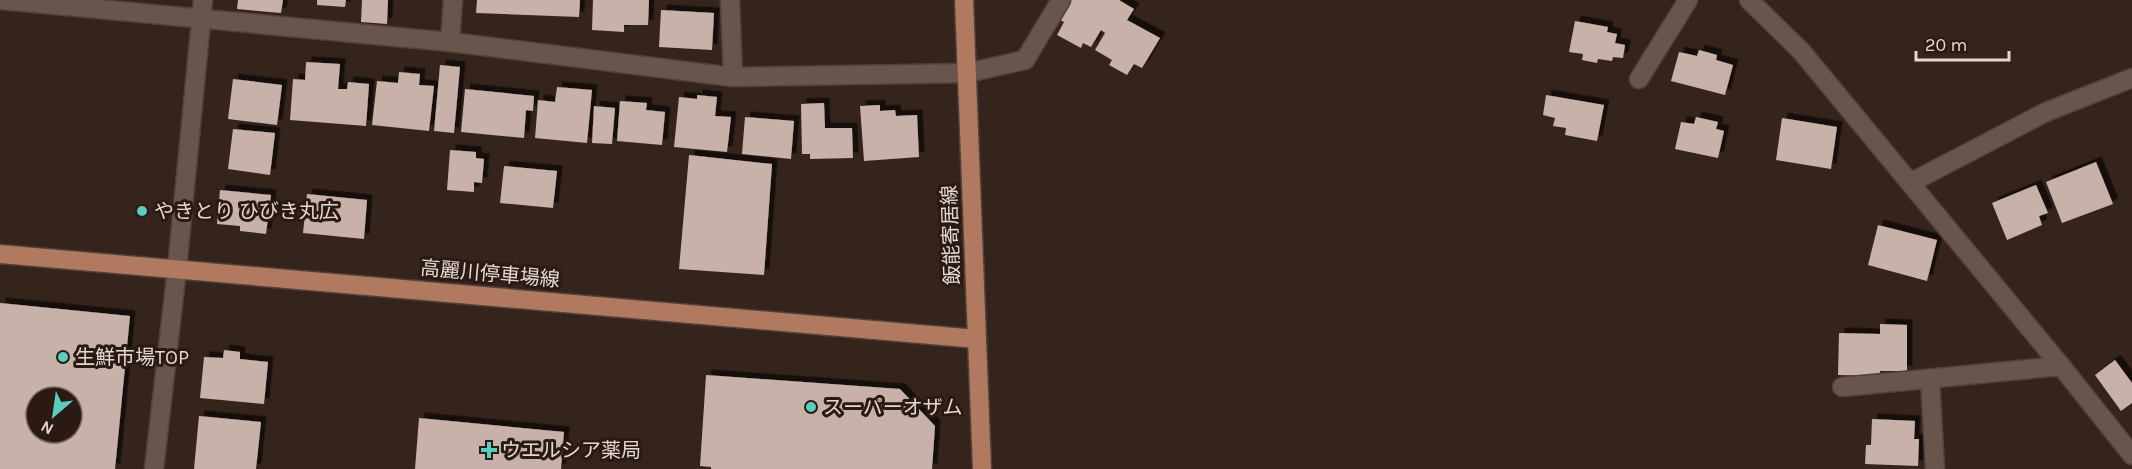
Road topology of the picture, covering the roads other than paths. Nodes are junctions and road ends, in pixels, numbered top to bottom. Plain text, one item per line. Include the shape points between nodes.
1 (2, 0) edge
2 (453, 0) edge
3 (730, 0) edge
4 (964, 0) edge
5 (1061, 0) edge
6 (1689, 0) edge
7 (1749, 0) edge
8 (203, 9) edge
9 (450, 42) junction
10 (967, 73) junction
11 (733, 77) junction
12 (2132, 78) edge
13 (1639, 79) dead end
14 (1910, 183) junction
15 (0, 254) edge
16 (177, 269) junction
17 (977, 339) junction
18 (2061, 366) junction
19 (1930, 379) junction
20 (1842, 387) dead end
21 (2132, 455) edge
22 (154, 469) edge
23 (982, 469) edge
24 (1935, 469) edge

1 - 8 street
2 - 9 street
3 - 11 street
4 - 10 main road, 飯能寄居線
5 - 10 street via 1025,60
6 - 13 street
7 - 14 street via 1802,52
8 - 9 street
8 - 16 street
9 - 11 street
10 - 11 street
10 - 17 main road, 飯能寄居線
12 - 14 street via 2046,112
14 - 18 street
15 - 16 main road, 高麗川停車場線
16 - 17 main road, 高麗川停車場線
16 - 22 street
17 - 23 main road, 飯能寄居線
18 - 19 street
18 - 21 street
19 - 20 street
19 - 24 street

